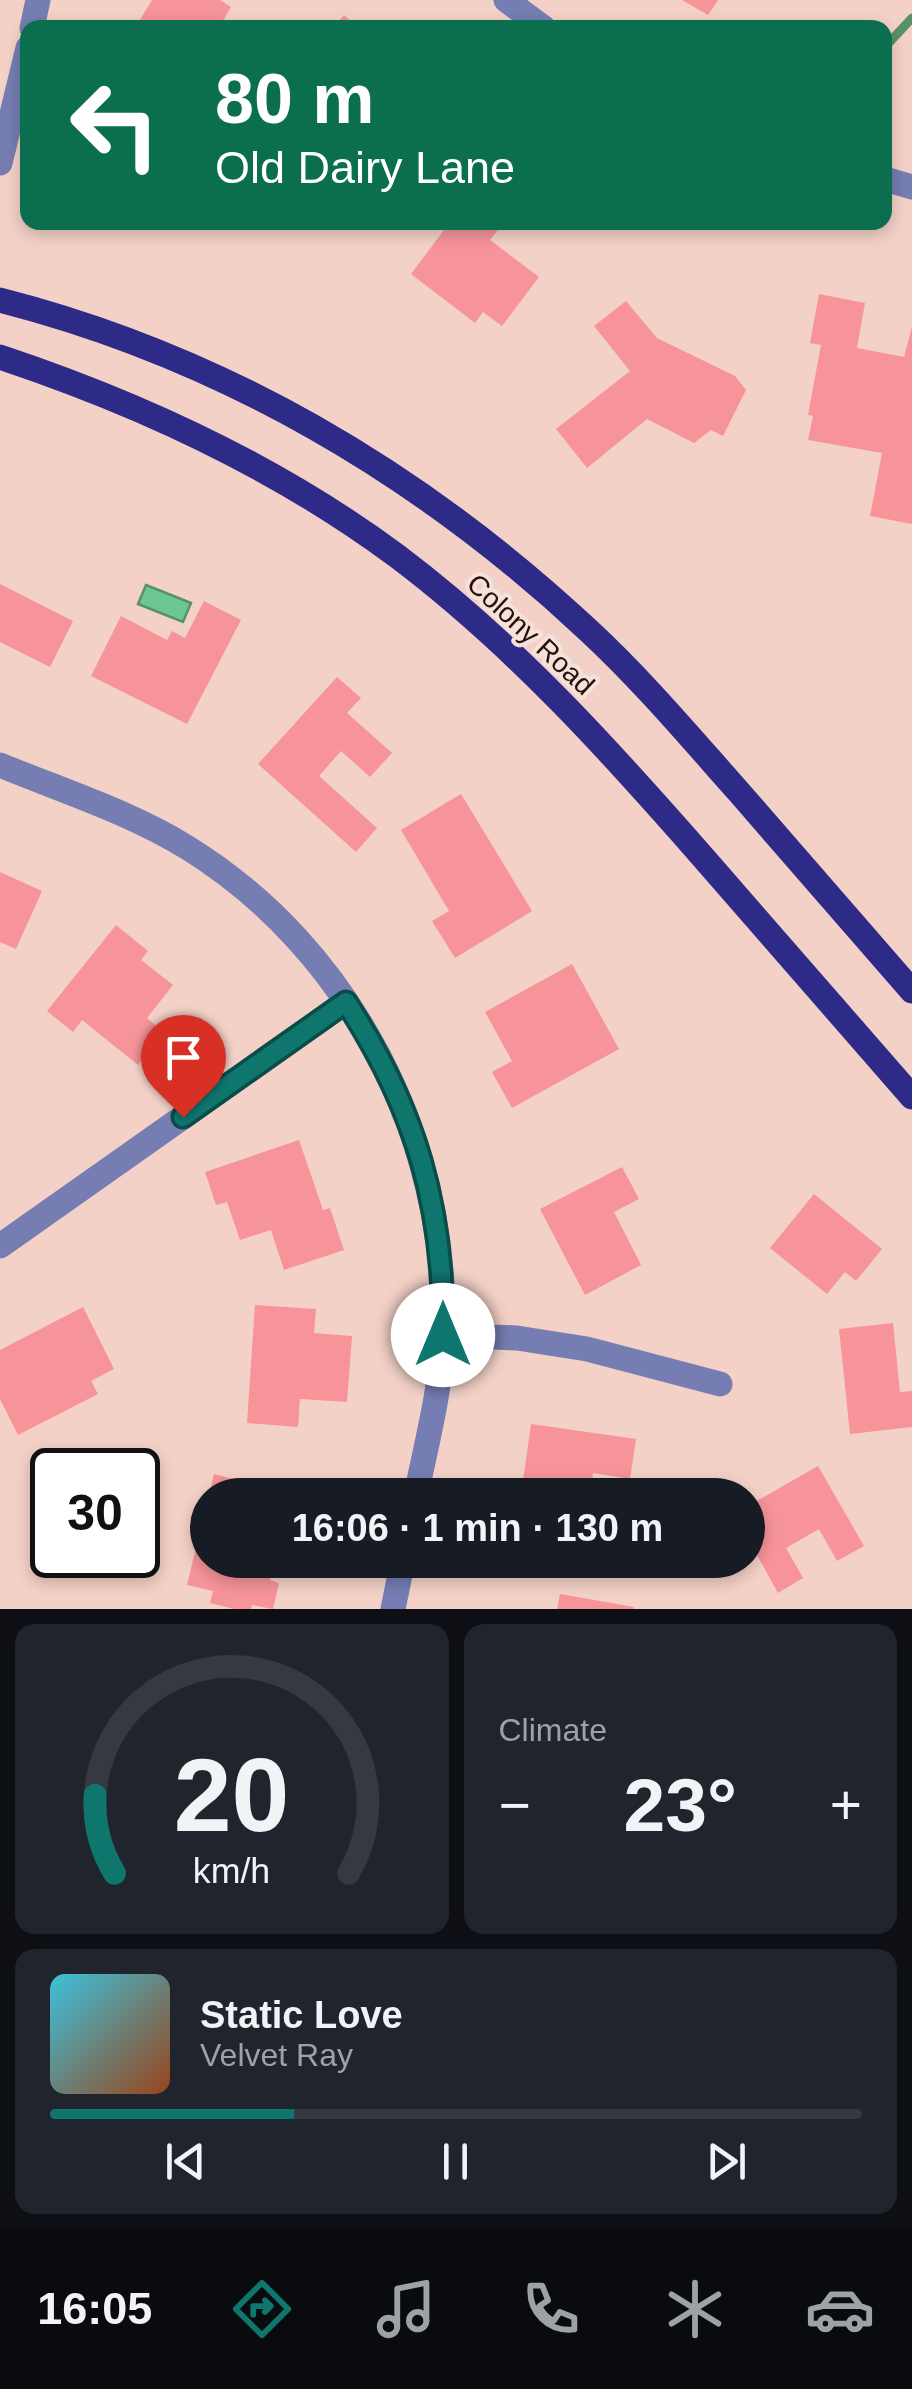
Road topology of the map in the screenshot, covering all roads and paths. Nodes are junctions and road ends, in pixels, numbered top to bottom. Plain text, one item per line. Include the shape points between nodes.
1 (506, 0) edge
2 (533, 20) edge
3 (17, 58) edge
4 (0, 163) edge
5 (0, 300) edge
6 (0, 357) edge
7 (0, 766) edge
8 (912, 991) edge
9 (346, 1002) junction
10 (912, 1096) edge
11 (0, 1246) edge
12 (443, 1335) junction
13 (720, 1384) dead end
14 (419, 1478) edge
15 (399, 1578) edge
16 (393, 1609) edge

1 - 2 street
3 - 4 street
5 - 8 main road, Colony Road via 212,374 342,443 451,514 592,633
6 - 10 main road, Colony Road via 156,416 239,456 319,503 468,613 638,782
7 - 9 street via 122,814 212,864 265,906
9 - 11 street
9 - 12 street via 394,1083 418,1146 440,1253
12 - 13 street via 587,1349
12 - 14 street
15 - 16 street

